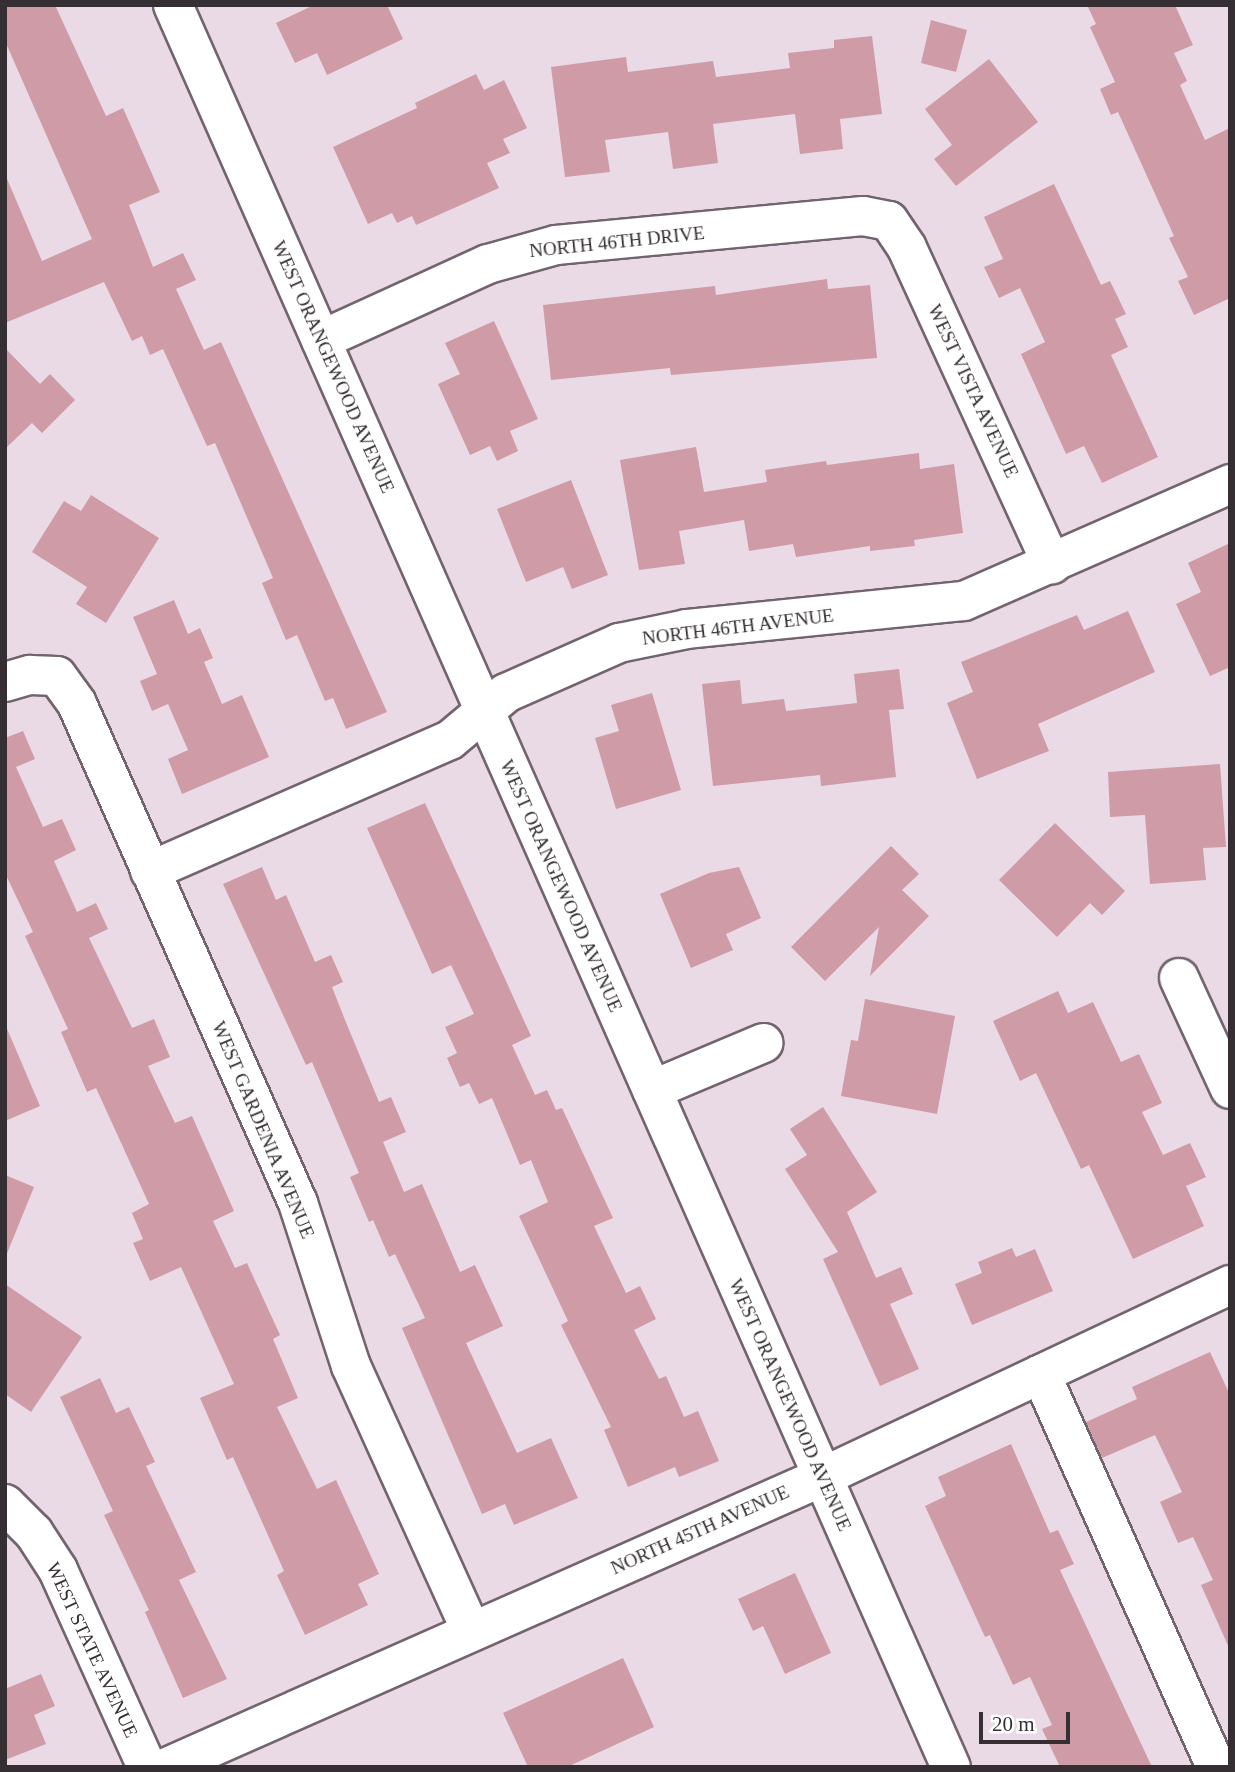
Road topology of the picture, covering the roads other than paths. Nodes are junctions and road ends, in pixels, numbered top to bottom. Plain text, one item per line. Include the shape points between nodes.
1 (173, 5) edge
2 (889, 221) joint
3 (321, 340) junction
4 (1230, 484) edge
5 (1052, 564) junction
6 (5, 682) edge
7 (485, 714) junction
8 (150, 871) junction
9 (1179, 978) dead end
10 (764, 1043) dead end
11 (1230, 1088) edge
12 (652, 1090) junction
13 (1230, 1285) edge
14 (1041, 1374) junction
15 (822, 1477) junction
16 (5, 1504) edge
17 (471, 1630) junction
18 (147, 1767) edge
19 (167, 1767) edge
20 (951, 1767) edge
21 (1216, 1767) edge

1 - 3 street, WEST ORANGEWOOD AVENUE
2 - 3 street, NORTH 46TH DRIVE via 863,216 556,245 488,264
2 - 5 street, WEST VISTA AVENUE via 907,248
3 - 7 street, WEST ORANGEWOOD AVENUE
4 - 5 street, NORTH 46TH AVENUE
5 - 7 street, NORTH 46TH AVENUE via 964,601 687,629 619,643 515,689
6 - 8 street, WEST GARDENIA AVENUE via 30,675 57,676 77,704
7 - 8 street, NORTH 46TH AVENUE via 450,740
7 - 12 street, WEST ORANGEWOOD AVENUE
8 - 17 street, WEST GARDENIA AVENUE via 298,1203 351,1366
9 - 11 street
10 - 12 street
12 - 15 street, WEST ORANGEWOOD AVENUE
13 - 14 street, NORTH 45TH AVENUE
14 - 15 street, NORTH 45TH AVENUE
14 - 21 street
15 - 17 street, NORTH 45TH AVENUE
15 - 20 street, WEST ORANGEWOOD AVENUE
16 - 18 street, WEST STATE AVENUE via 34,1533 58,1570
17 - 19 street, NORTH 45TH AVENUE

